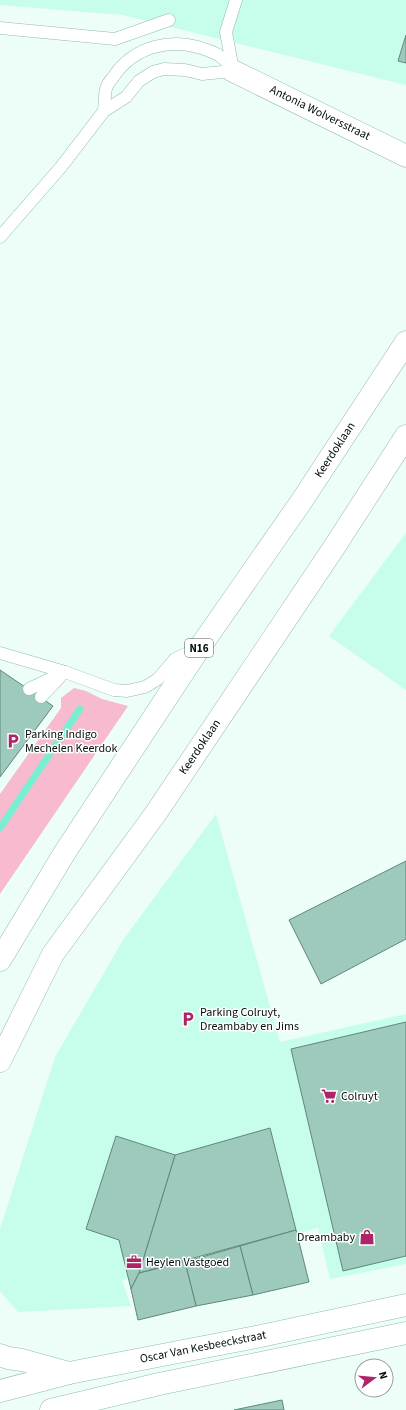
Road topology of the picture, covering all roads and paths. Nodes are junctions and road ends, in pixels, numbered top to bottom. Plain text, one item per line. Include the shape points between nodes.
1 (236, 0) edge
2 (169, 20) dead end
3 (0, 28) edge
4 (233, 71) junction
5 (104, 111) junction
6 (406, 156) edge
7 (0, 237) edge
8 (406, 342) edge
9 (406, 436) edge
10 (200, 647) junction
11 (0, 654) edge
12 (65, 672) junction
13 (29, 689) dead end
14 (41, 697) dead end
15 (0, 960) edge
16 (0, 1061) edge
17 (406, 1305) edge
18 (406, 1335) edge
19 (0, 1355) edge
20 (69, 1373) junction
21 (0, 1391) edge
22 (51, 1410) edge

1 - 4 lane via 226,32
2 - 3 lane via 115,39
4 - 5 lane via 202,74 164,69 153,72 139,81 126,97
4 - 5 lane via 221,57 199,47 169,44 156,46 135,55 116,72 107,86
4 - 6 main road, Antonia Wolversstraat
5 - 7 lane via 61,167
8 - 10 main road, Keerdoklaan / N16 via 301,502
9 - 16 main road, Keerdoklaan via 160,806 53,954
10 - 12 lane via 174,659 158,679 144,687 127,691 114,690
10 - 15 main road, Keerdoklaan / N16 via 65,852
11 - 12 lane
12 - 13 lane
12 - 14 lane
17 - 20 main road, Oscar Van Kesbeeckstraat
18 - 22 main road via 159,1384
19 - 20 main road
20 - 21 main road, Oscar Van Kesbeeckstraat

